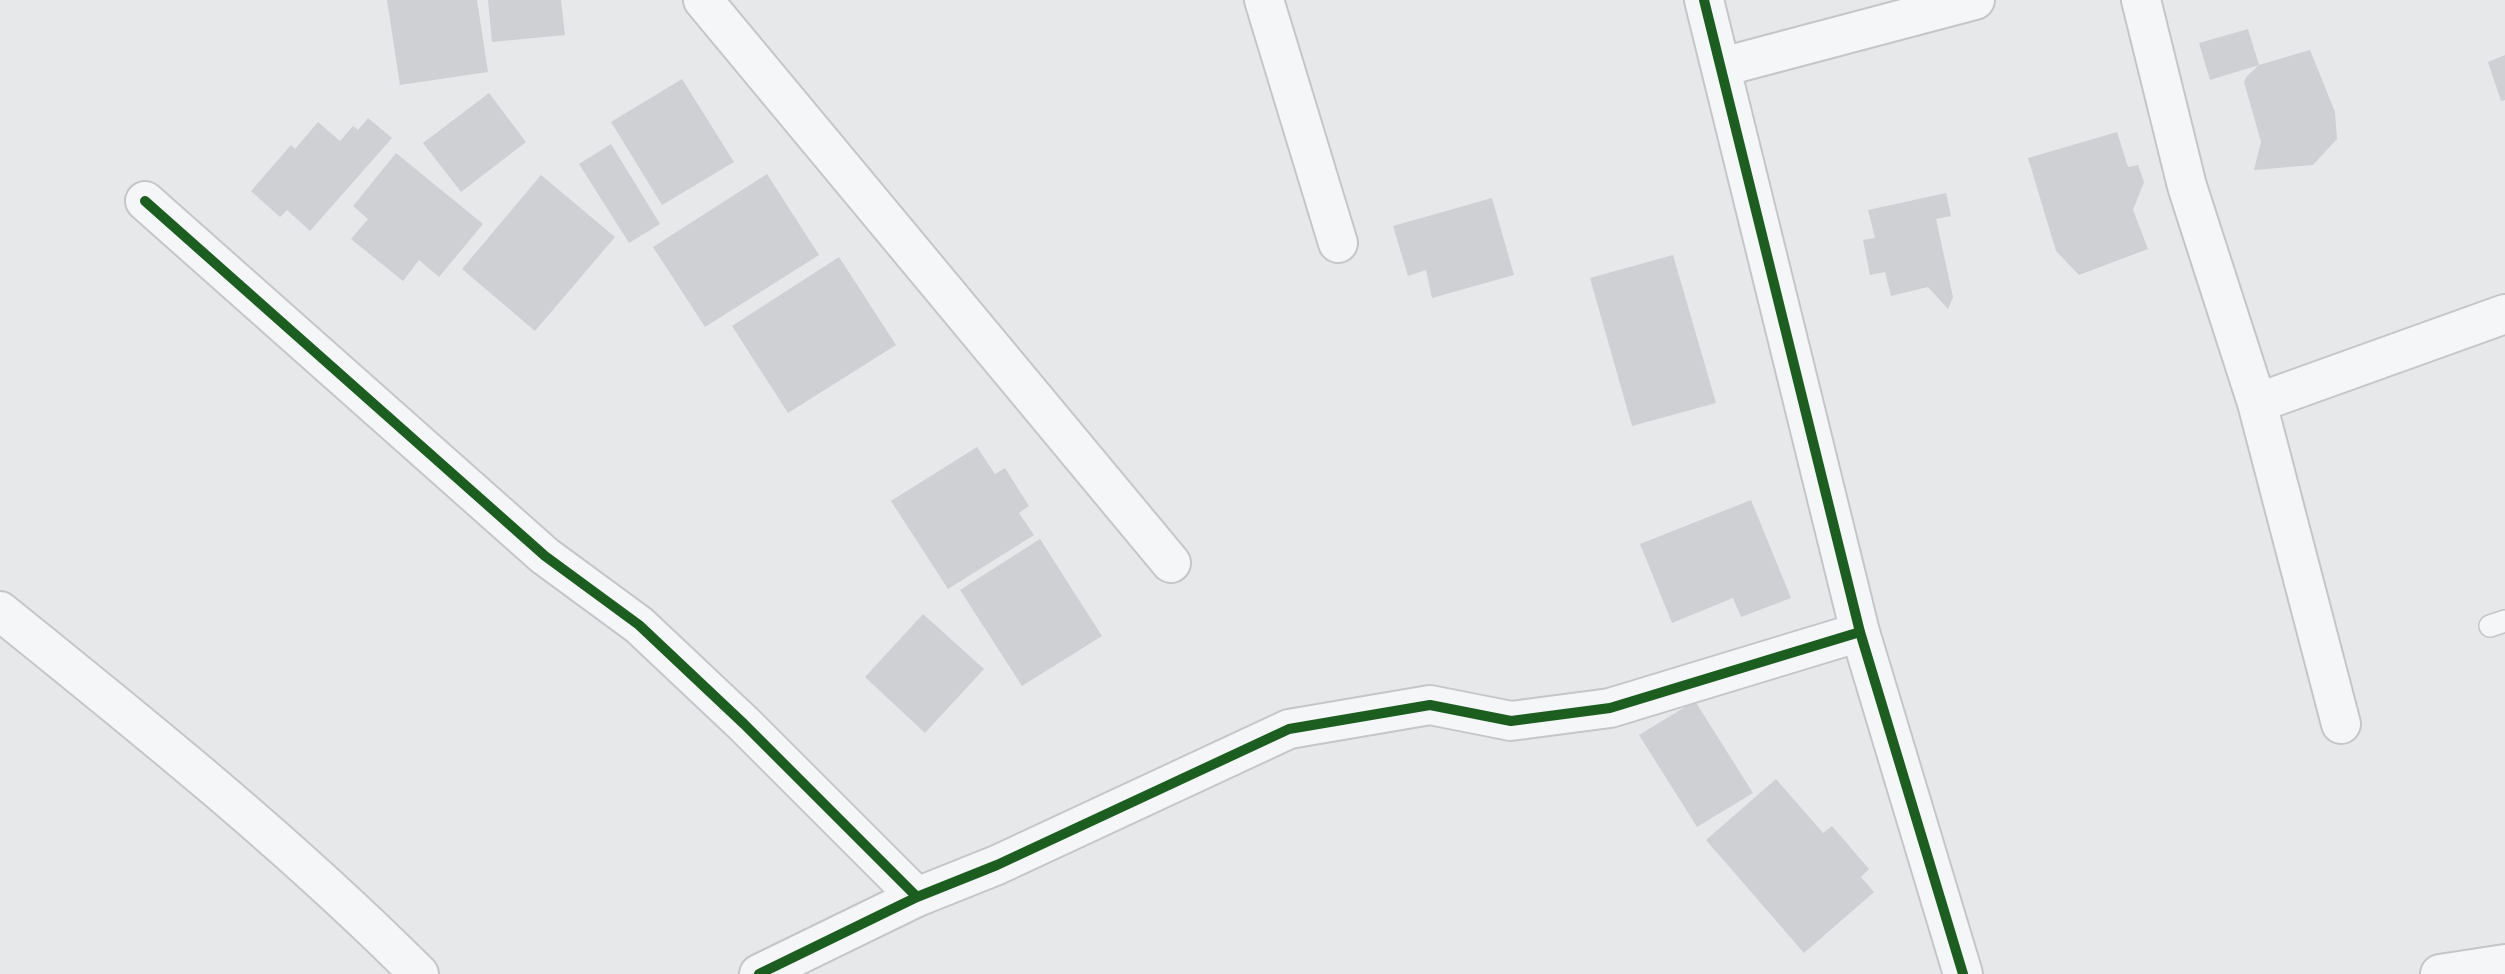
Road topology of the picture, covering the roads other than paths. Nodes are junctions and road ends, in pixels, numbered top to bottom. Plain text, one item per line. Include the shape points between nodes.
1 (703, 0) edge
2 (1264, 0) edge
3 (1704, 0) edge
4 (1975, 0) edge
5 (2141, 0) edge
6 (1722, 67) junction
7 (145, 201) dead end
8 (1338, 243) dead end
9 (2505, 314) edge
10 (2257, 403) junction
11 (1171, 563) dead end
12 (0, 611) edge
13 (1860, 632) junction
14 (2342, 724) dead end
15 (917, 897) junction
16 (2505, 964) edge
17 (419, 974) edge
18 (759, 974) edge
19 (1963, 974) edge
20 (2440, 974) edge

1 - 11 street
2 - 8 street
3 - 6 street
4 - 6 street
5 - 10 street via 2187,186
6 - 13 street
7 - 15 street via 545,556 639,625
9 - 10 street
10 - 14 street
12 - 17 street via 202,775 359,914
13 - 15 street via 1610,708 1511,720 1430,705 1289,729 997,865
13 - 19 street
15 - 18 street
16 - 20 street

